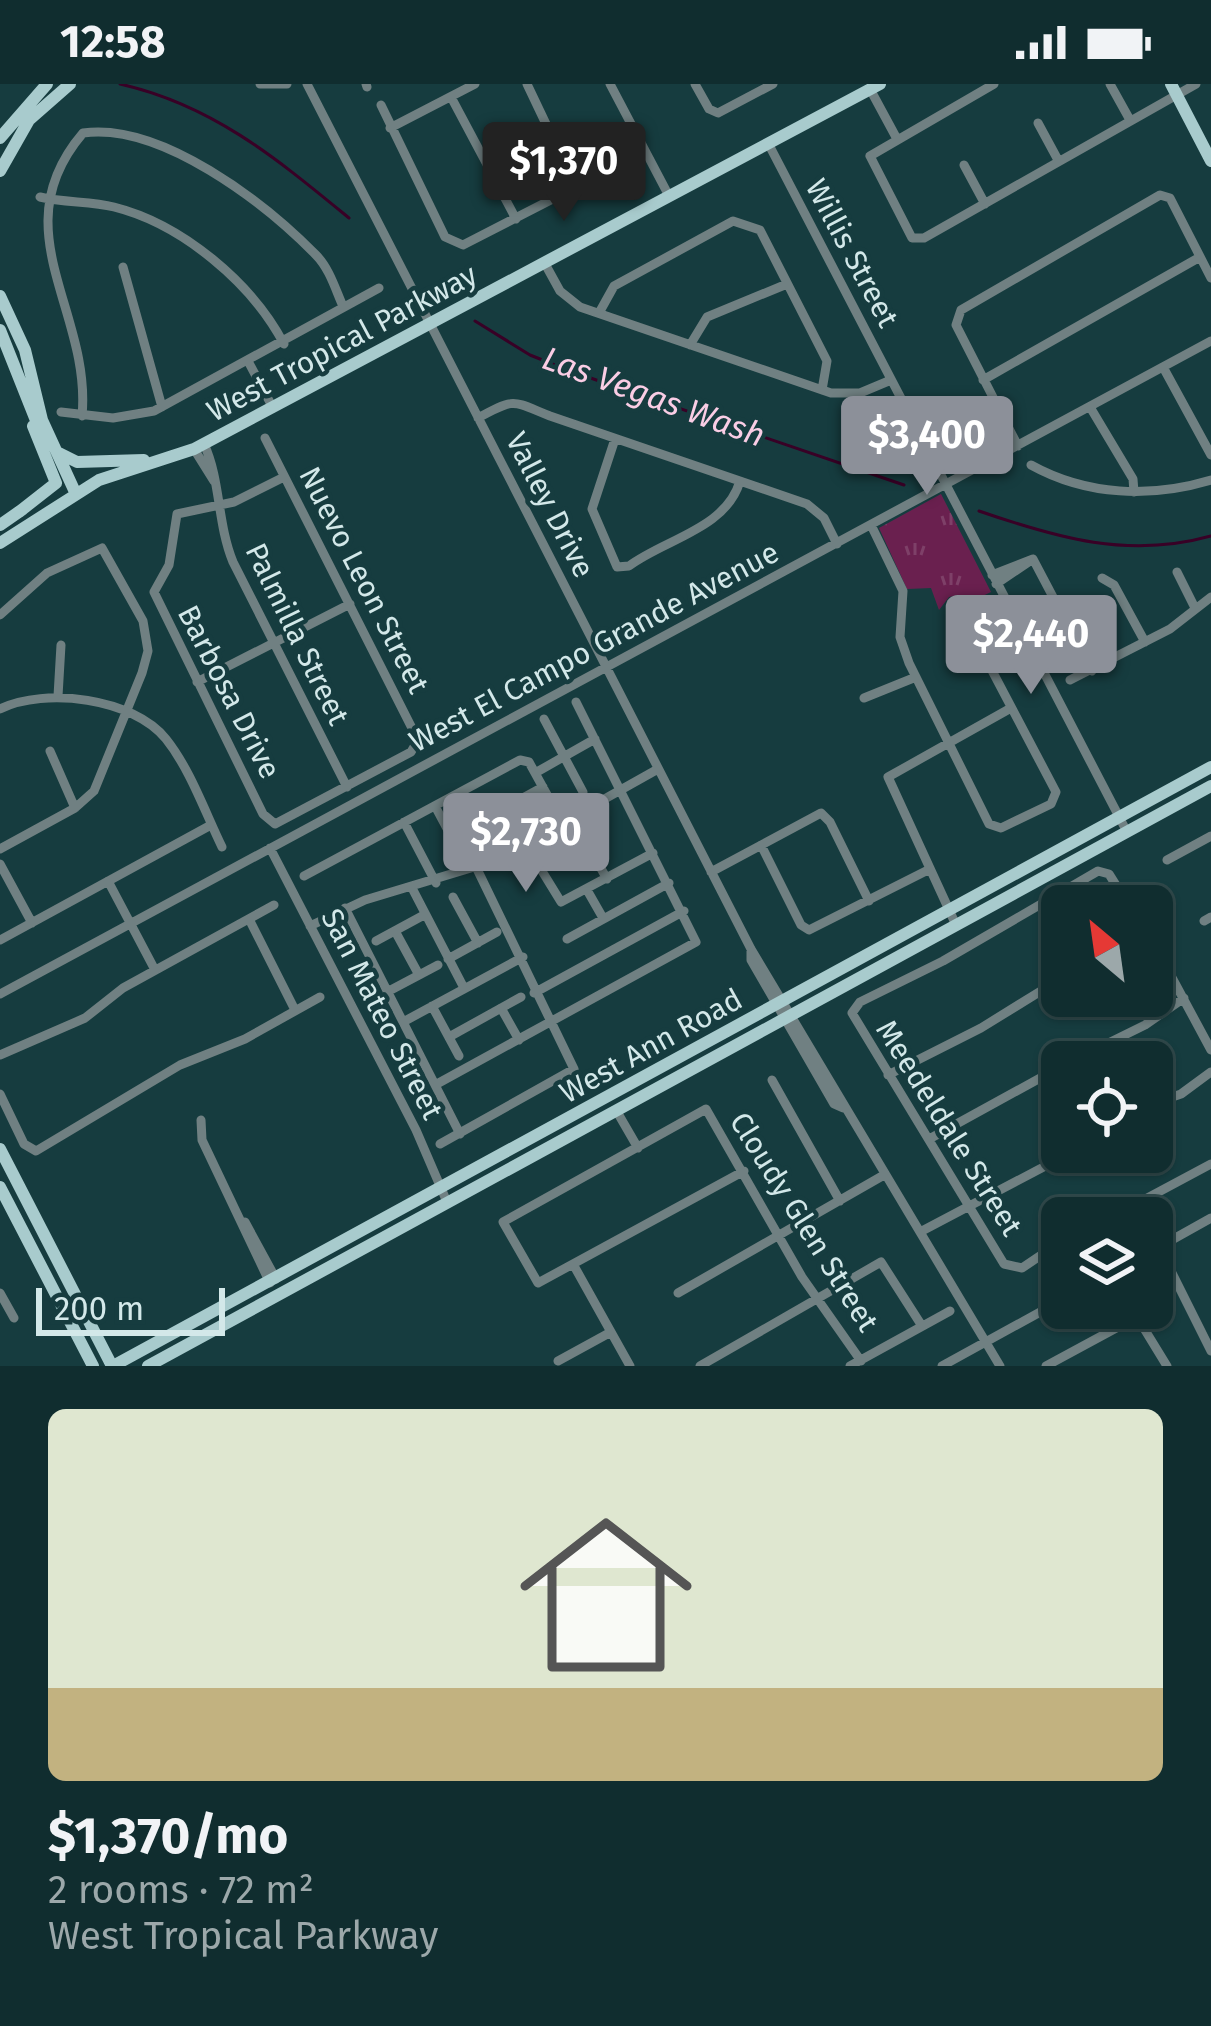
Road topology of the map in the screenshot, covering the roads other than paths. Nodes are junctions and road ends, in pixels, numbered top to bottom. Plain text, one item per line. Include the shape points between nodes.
1 (47, 84) edge
2 (70, 84) edge
3 (260, 84) edge
4 (287, 84) edge
5 (307, 84) edge
6 (476, 84) edge
7 (526, 84) edge
8 (610, 84) edge
9 (695, 84) edge
10 (773, 84) edge
11 (994, 84) edge
12 (1110, 84) edge
13 (1196, 84) edge
14 (875, 87) edge
15 (1173, 89) edge
16 (452, 97) junction
17 (381, 105) dead end
18 (1130, 120) junction
19 (1038, 123) dead end
20 (390, 128) junction
21 (897, 140) junction
22 (768, 143) junction
23 (3, 144) edge
24 (1058, 160) junction
25 (1211, 161) edge
26 (964, 165) dead end
27 (0, 171) edge
28 (669, 196) junction
29 (40, 197) junction
30 (985, 204) junction
31 (516, 219) junction
32 (1200, 257) junction
33 (544, 262) junction
34 (123, 267) dead end
35 (1211, 278) edge
36 (787, 284) junction
37 (379, 288) dead end
38 (2, 304) edge
39 (343, 304) junction
40 (599, 313) junction
41 (429, 323) junction
42 (0, 330) edge
43 (1211, 341) edge
44 (284, 344) junction
45 (690, 345) junction
46 (249, 363) junction
47 (1162, 367) junction
48 (891, 380) junction
49 (983, 380) junction
50 (822, 390) junction
51 (22, 391) junction
52 (1090, 406) junction
53 (162, 407) junction
54 (273, 408) junction
55 (61, 412) dead end
56 (82, 416) junction
57 (478, 418) junction
58 (265, 438) dead end
59 (1207, 438) edge
60 (615, 439) junction
61 (1018, 446) junction
62 (193, 449) junction
63 (58, 452) junction
64 (1211, 455) edge
65 (1031, 466) dead end
66 (284, 476) junction
67 (1211, 480) edge
68 (740, 481) junction
69 (945, 485) junction
70 (1134, 491) junction
71 (74, 492) junction
72 (219, 505) junction
73 (19, 512) junction
74 (0, 525) edge
75 (871, 525) junction
76 (0, 543) edge
77 (837, 544) junction
78 (1177, 572) dead end
79 (1102, 578) dead end
80 (994, 579) junction
81 (1211, 597) edge
82 (350, 604) junction
83 (1194, 606) junction
84 (958, 608) dead end
85 (0, 615) edge
86 (274, 643) junction
87 (1145, 643) junction
88 (61, 646) dead end
89 (1030, 648) junction
90 (606, 667) junction
91 (991, 669) junction
92 (1092, 671) junction
93 (916, 677) junction
94 (1070, 680) dead end
95 (197, 682) junction
96 (58, 696) junction
97 (864, 698) dead end
98 (576, 702) dead end
99 (1012, 708) junction
100 (0, 709) edge
101 (126, 715) junction
102 (544, 719) dead end
103 (595, 739) junction
104 (949, 741) junction
105 (50, 751) dead end
106 (564, 756) junction
107 (1211, 767) edge
108 (658, 769) junction
109 (535, 773) junction
110 (1211, 784) edge
111 (347, 787) junction
112 (543, 787) junction
113 (620, 788) junction
114 (584, 792) dead end
115 (356, 802) junction
116 (434, 806) junction
117 (75, 808) junction
118 (1119, 818) junction
119 (567, 819) junction
120 (404, 822) junction
121 (212, 825) junction
122 (1126, 832) junction
123 (1211, 836) edge
124 (451, 837) junction
125 (526, 845) junction
126 (761, 845) junction
127 (222, 847) dead end
128 (271, 848) junction
129 (0, 849) edge
130 (653, 853) junction
131 (461, 855) dead end
132 (1167, 860) dead end
133 (0, 864) edge
134 (477, 868) junction
135 (928, 870) junction
136 (711, 872) junction
137 (304, 876) dead end
138 (607, 879) junction
139 (108, 881) junction
140 (436, 883) junction
141 (669, 883) junction
142 (1075, 885) edge
143 (1113, 885) edge
144 (412, 888) junction
145 (587, 890) junction
146 (453, 897) dead end
147 (869, 901) junction
148 (1041, 904) edge
149 (274, 905) dead end
150 (346, 908) junction
151 (684, 911) junction
152 (949, 911) junction
153 (424, 914) junction
154 (603, 918) junction
155 (249, 919) junction
156 (32, 923) junction
157 (131, 924) junction
158 (956, 925) junction
159 (310, 926) junction
160 (395, 931) junction
161 (497, 932) dead end
162 (567, 938) dead end
163 (0, 940) edge
164 (376, 941) dead end
165 (478, 943) junction
166 (523, 957) junction
167 (443, 962) junction
168 (155, 970) junction
169 (419, 975) junction
170 (1173, 982) edge
171 (464, 988) junction
172 (1041, 991) edge
173 (387, 992) junction
174 (534, 993) junction
175 (0, 994) edge
176 (320, 997) dead end
177 (521, 998) dead end
178 (1184, 998) junction
179 (779, 1002) junction
180 (432, 1006) junction
181 (501, 1008) junction
182 (296, 1010) junction
183 (788, 1019) junction
184 (403, 1022) junction
185 (550, 1022) junction
186 (449, 1037) junction
187 (519, 1040) junction
188 (1113, 1041) edge
189 (1211, 1050) edge
190 (0, 1055) edge
191 (460, 1056) dead end
192 (1211, 1072) edge
193 (888, 1075) junction
194 (646, 1077) junction
195 (1041, 1078) edge
196 (772, 1080) dead end
197 (435, 1085) junction
198 (1173, 1093) edge
199 (0, 1094) edge
200 (616, 1110) junction
201 (580, 1113) junction
202 (201, 1120) dead end
203 (460, 1134) junction
204 (931, 1138) junction
205 (440, 1144) dead end
206 (638, 1148) junction
207 (0, 1149) edge
208 (1211, 1164) edge
209 (1041, 1168) edge
210 (744, 1171) junction
211 (884, 1175) junction
212 (0, 1186) edge
213 (445, 1196) junction
214 (1149, 1197) edge
215 (840, 1201) junction
216 (28, 1204) junction
217 (968, 1206) junction
218 (13, 1212) junction
219 (1211, 1218) edge
220 (920, 1232) junction
221 (25, 1235) junction
222 (778, 1236) junction
223 (1173, 1239) edge
224 (1041, 1256) edge
225 (57, 1258) junction
226 (572, 1264) junction
227 (1173, 1282) edge
228 (276, 1285) junction
229 (0, 1293) edge
230 (678, 1293) dead end
231 (818, 1298) junction
232 (950, 1311) dead end
233 (1041, 1312) edge
234 (14, 1318) dead end
235 (922, 1326) junction
236 (1115, 1329) edge
237 (1144, 1329) edge
238 (611, 1332) junction
239 (987, 1342) junction
240 (1211, 1351) edge
241 (558, 1361) dead end
242 (855, 1364) edge
243 (93, 1366) edge
244 (113, 1366) edge
245 (148, 1366) edge
246 (630, 1366) edge
247 (700, 1366) edge
248 (942, 1366) edge
249 (1000, 1366) edge
250 (1046, 1366) edge
251 (1167, 1366) edge

1 - 23 main road
2 - 23 main road
3 - 4 street
5 - 41 street, Valley Drive
6 - 16 street
7 - 31 street via 576,187
8 - 28 street
9 - 10 street via 714,112
11 - 21 street
12 - 18 street
13 - 15 street
14 - 21 street
14 - 22 main road, West Tropical Parkway
15 - 18 street
15 - 25 main road
16 - 20 street
16 - 31 street
17 - 20 street
18 - 24 street
19 - 24 street
20 - 31 street via 457,246
21 - 30 street via 871,156 908,236
22 - 28 main road, West Tropical Parkway
22 - 48 street, Willis Street
23 - 27 main road
24 - 30 street
26 - 30 street
28 - 33 main road, West Tropical Parkway
29 - 39 street via 83,133 145,141 207,169 315,254
29 - 44 street via 122,209 175,233 255,298
29 - 56 street via 38,261 78,363
32 - 35 street
32 - 49 street
32 - 49 street via 1167,195 1021,270 956,316
33 - 40 street via 565,296
33 - 41 main road, West Tropical Parkway
34 - 53 street
36 - 40 street via 760,230 734,221 614,286
36 - 45 street via 707,317
36 - 50 street via 827,361
37 - 39 street
38 - 63 main road
39 - 44 street
40 - 45 street
41 - 54 main road, West Tropical Parkway
41 - 57 street, Valley Drive
42 - 51 main road
43 - 47 street, West El Campo Grande Avenue
44 - 46 street
45 - 50 street
46 - 53 street
46 - 54 street
47 - 52 street, West El Campo Grande Avenue
47 - 59 street
48 - 50 street via 851,394
48 - 69 street, Willis Street
49 - 61 street
51 - 71 main road
51 - 73 main road via 56,480
52 - 61 street, West El Campo Grande Avenue
52 - 70 street
53 - 56 street
54 - 62 main road, West Tropical Parkway
55 - 56 street
57 - 60 street via 519,401
57 - 90 street, Valley Drive
58 - 66 street, Nuevo Leon Street
59 - 64 street
60 - 68 street
60 - 68 street via 592,509 617,567 716,517
61 - 69 street, West El Campo Grande Avenue
62 - 63 main road via 92,463
62 - 71 main road, West Tropical Parkway
62 - 72 street, Palmilla Street via 208,466
63 - 71 main road
65 - 70 street via 1077,485
66 - 72 street
66 - 82 street, Nuevo Leon Street
67 - 70 street
68 - 77 street via 813,508
69 - 75 street, West El Campo Grande Avenue
69 - 80 street, Willis Street
71 - 73 main road, West Tropical Parkway
71 - 76 main road, West Tropical Parkway
72 - 86 street, Palmilla Street via 228,550
72 - 95 street, Barbosa Drive via 174,519 169,565 154,597
73 - 74 main road, West Tropical Parkway
75 - 77 street, West El Campo Grande Avenue
75 - 93 street via 903,591 900,637
77 - 90 street, West El Campo Grande Avenue
78 - 83 street
79 - 87 street via 1114,585
80 - 89 street, Willis Street
80 - 92 street via 1033,559
81 - 83 street
82 - 86 street
82 - 111 street, Nuevo Leon Street via 418,745
83 - 87 street
84 - 91 street
85 - 101 street via 47,573 102,548 146,631 146,662
86 - 95 street
86 - 111 street, Palmilla Street
87 - 92 street
88 - 96 street
89 - 91 street
89 - 118 street, Willis Street
90 - 108 street, Valley Drive
90 - 115 street, West El Campo Grande Avenue
91 - 99 street
92 - 94 street
93 - 97 street
93 - 104 street
95 - 111 street, Barbosa Drive via 275,824
96 - 100 street
96 - 101 street
98 - 103 street
99 - 104 street
99 - 104 street via 1056,796 1051,804 996,828
101 - 117 street via 100,781
101 - 121 street via 163,735
102 - 106 street
103 - 106 street
103 - 113 street
104 - 135 street via 887,777
105 - 117 street
106 - 109 street
106 - 114 street
107 - 118 main road, West Ann Road
108 - 113 street
108 - 136 street, Valley Drive
109 - 112 street
109 - 116 street via 526,760
110 - 122 main road, West Ann Road
111 - 115 street, Palmilla Street
112 - 119 street
112 - 124 street
113 - 119 street
113 - 130 street
115 - 128 street, West El Campo Grande Avenue
116 - 120 street
116 - 124 street
117 - 129 street
118 - 122 street, Willis Street
118 - 152 main road, West Ann Road
119 - 125 street
119 - 138 street
120 - 137 street
120 - 140 street
121 - 127 street
121 - 139 street
122 - 158 main road, West Ann Road
123 - 132 street
124 - 131 street
125 - 134 street
125 - 145 street via 561,902
126 - 136 street
126 - 147 street via 808,930
126 - 147 street via 824,814
128 - 157 street, West El Campo Grande Avenue
128 - 159 street, San Mateo Street
130 - 138 street
130 - 141 street
133 - 156 street
134 - 140 street
134 - 166 street
135 - 147 street
135 - 152 street
136 - 179 street, Valley Drive
138 - 145 street
139 - 156 street
139 - 157 street
140 - 144 street
141 - 151 street
141 - 154 street
142 - 143 street, Meedeldale Street via 1102,870
144 - 150 street
144 - 153 street
145 - 154 street
146 - 165 street
148 - 193 street, Meedeldale Street via 854,1009
149 - 155 street
150 - 159 street
150 - 173 street
151 - 174 street
151 - 185 street via 693,944
152 - 158 street
152 - 179 main road, West Ann Road
153 - 160 street
153 - 167 street
154 - 162 street
155 - 168 street
155 - 182 street
156 - 163 street
157 - 168 street
157 - 175 street, West El Campo Grande Avenue
158 - 183 main road, West Ann Road
159 - 213 street, San Mateo Street
160 - 164 street
160 - 169 street
161 - 165 street
165 - 167 street
166 - 171 street
166 - 174 street
167 - 169 street
167 - 171 street
168 - 190 street via 85,1018
169 - 173 street
170 - 178 street
171 - 180 street
172 - 193 street
173 - 184 street
174 - 185 street
176 - 182 street
177 - 181 street
178 - 188 street
178 - 189 street
179 - 183 street, Valley Drive
179 - 194 main road, West Ann Road
180 - 184 street
180 - 186 street
181 - 186 street
181 - 187 street
182 - 199 street via 192,1058 32,1150
183 - 200 main road, West Ann Road
183 - 211 street, Valley Drive
184 - 197 street
185 - 187 street
185 - 203 street via 574,1069
186 - 191 street
187 - 197 street
192 - 198 street
193 - 204 street, Meedeldale Street
194 - 200 main road
194 - 201 main road, West Ann Road
195 - 204 street
196 - 215 street
197 - 203 street
200 - 201 main road
200 - 206 street
200 - 213 main road, West Ann Road
201 - 213 main road, West Ann Road
202 - 228 street via 202,1140
203 - 205 street
204 - 217 street, Meedeldale Street
206 - 210 street, Cloudy Glen Street via 706,1109
206 - 226 street via 502,1222 538,1283
207 - 216 main road
208 - 214 street
209 - 217 street
210 - 222 street, Cloudy Glen Street
210 - 226 street
211 - 215 street
211 - 220 street, Valley Drive
212 - 218 main road
213 - 228 main road, West Ann Road
213 - 228 main road, West Ann Road
215 - 222 street
216 - 218 main road
216 - 225 main road
217 - 220 street
217 - 224 street, Meedeldale Street via 1012,1269
218 - 221 main road
219 - 223 street
220 - 239 street, Valley Drive
221 - 225 main road
221 - 243 main road
222 - 230 street
222 - 231 street, Cloudy Glen Street
225 - 244 main road
226 - 238 street
227 - 240 street
228 - 244 main road, West Ann Road
228 - 245 main road via 237,1318
229 - 234 street
231 - 235 street via 881,1262
231 - 242 street, Cloudy Glen Street
231 - 247 street
232 - 235 street
233 - 239 street
235 - 242 street
236 - 250 street
237 - 251 street
238 - 241 street
238 - 246 street
239 - 248 street
239 - 249 street, Valley Drive

